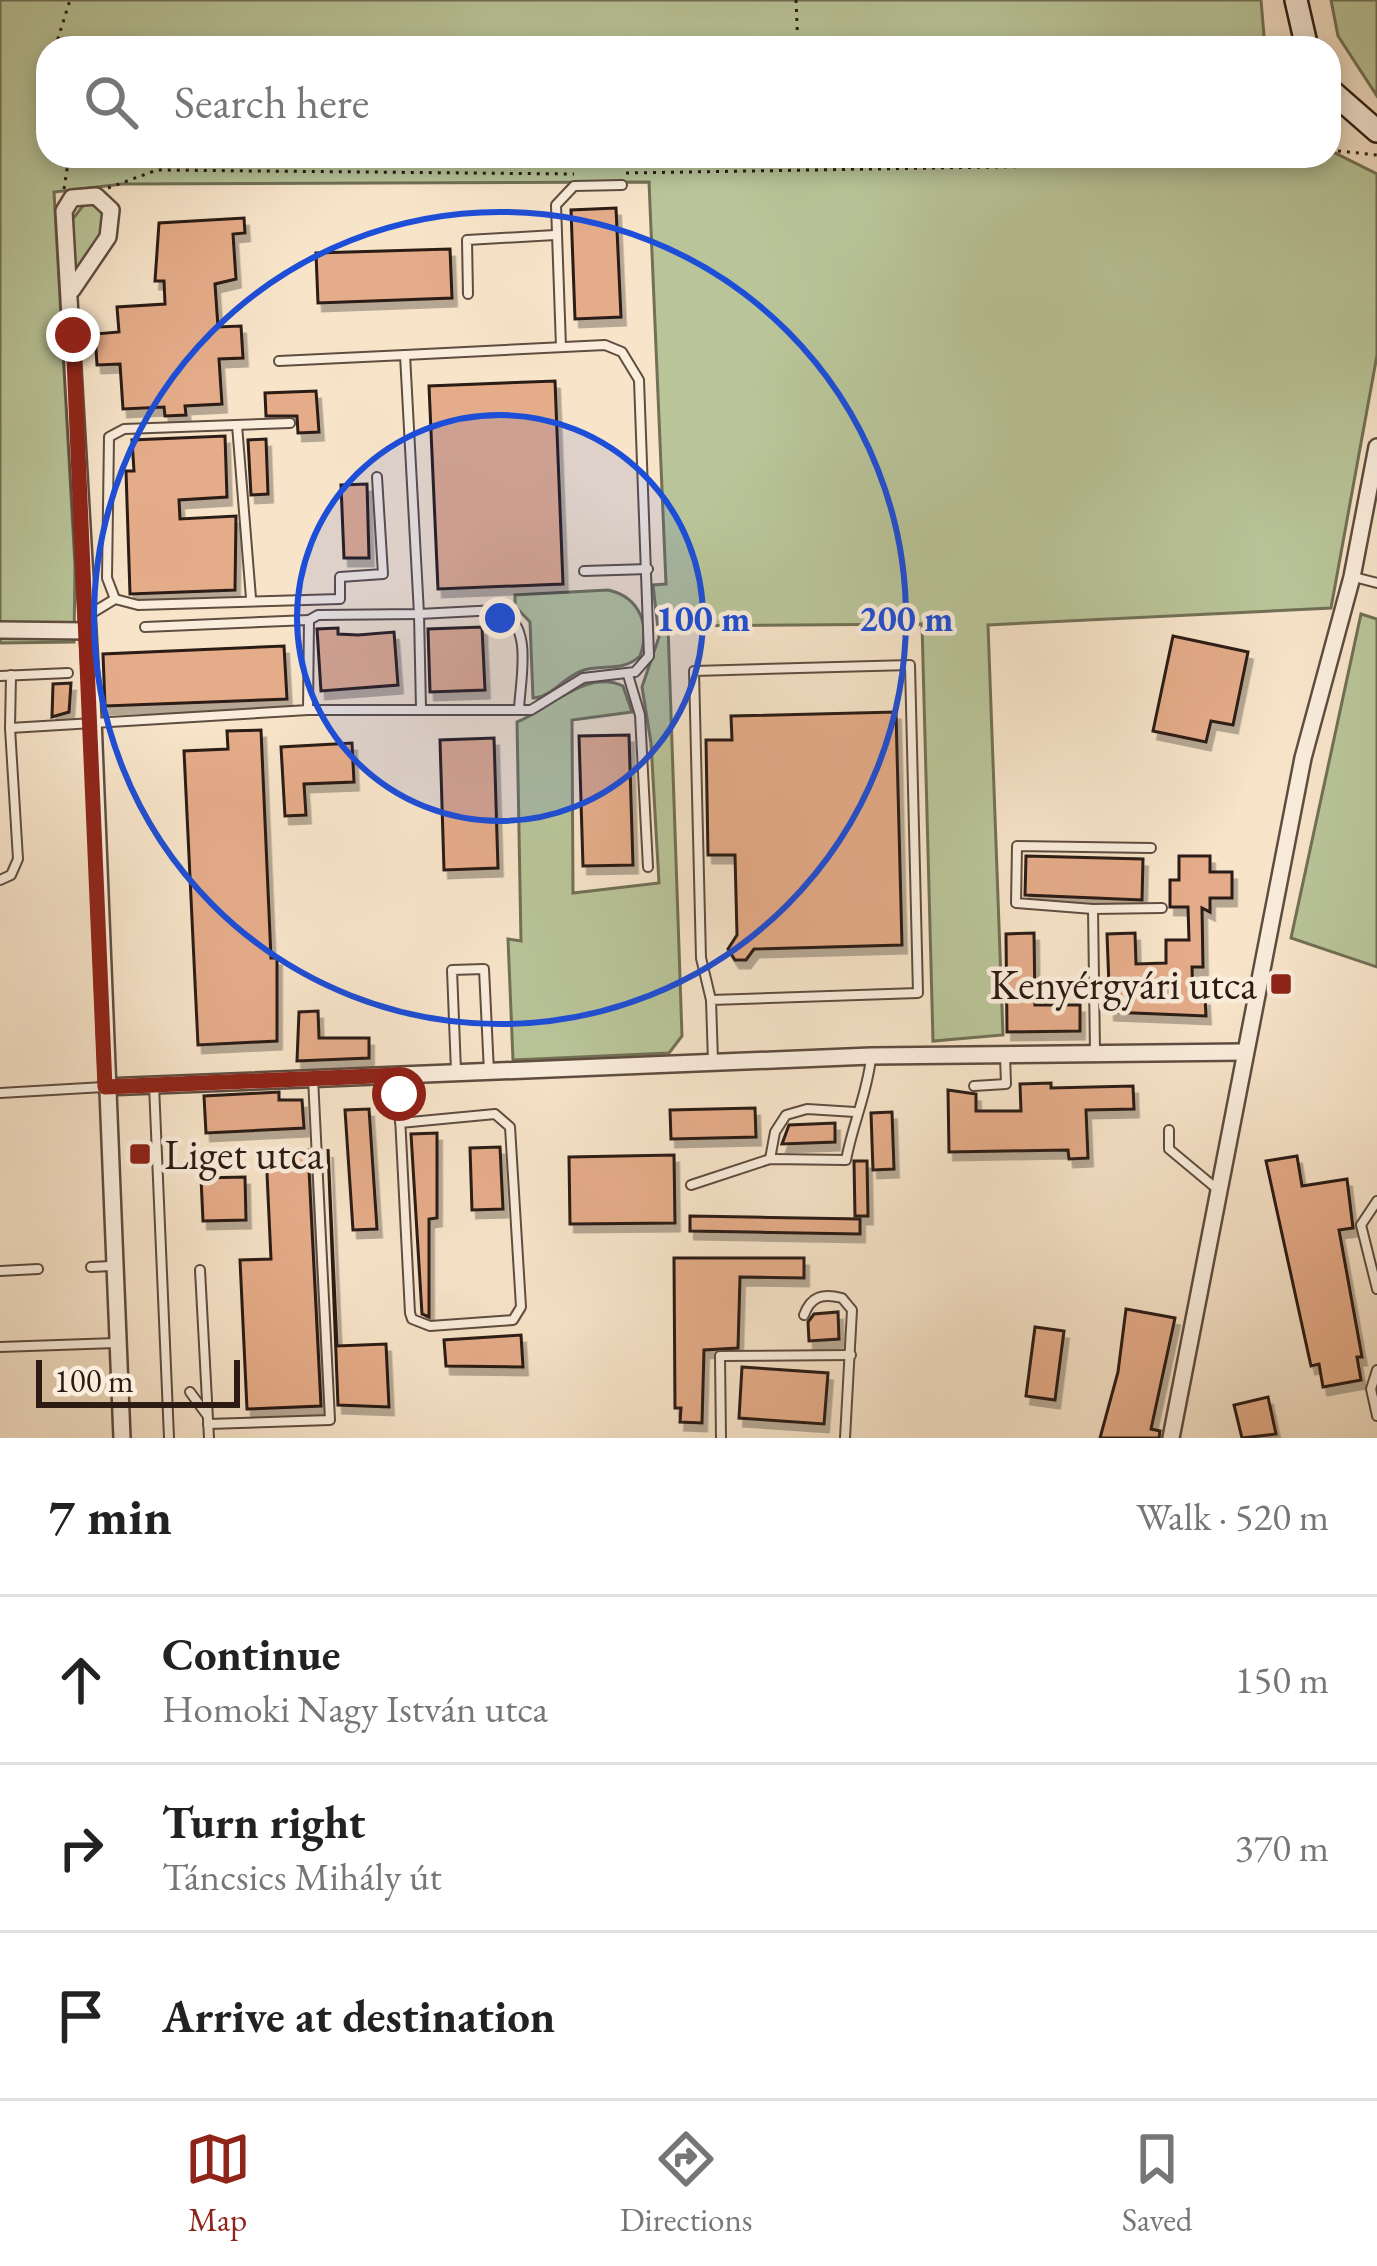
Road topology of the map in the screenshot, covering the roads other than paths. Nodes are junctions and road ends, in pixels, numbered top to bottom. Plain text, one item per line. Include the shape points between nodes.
1 (1296, 0) edge
2 (1304, 36) edge
3 (1341, 100) edge
4 (1377, 131) edge
5 (622, 185) dead end
6 (555, 235) junction
7 (72, 290) junction
8 (468, 294) dead end
9 (561, 347) junction
10 (405, 355) junction
11 (280, 361) dead end
12 (290, 423) dead end
13 (237, 425) junction
14 (1377, 447) edge
15 (376, 477) dead end
16 (648, 569) junction
17 (584, 572) dead end
18 (1352, 577) junction
19 (1377, 583) edge
20 (250, 598) junction
21 (115, 599) junction
22 (418, 614) junction
23 (309, 620) junction
24 (86, 624) junction
25 (145, 627) dead end
26 (0, 630) edge
27 (68, 673) dead end
28 (628, 675) junction
29 (6, 676) edge
30 (308, 710) junction
31 (421, 710) junction
32 (519, 710) junction
33 (93, 719) junction
34 (10, 728) junction
35 (1151, 848) dead end
36 (648, 866) dead end
37 (0, 880) edge
38 (1162, 908) dead end
39 (1093, 909) junction
40 (711, 1000) junction
41 (1244, 1052) junction
42 (1095, 1054) junction
43 (1005, 1055) junction
44 (871, 1056) junction
45 (713, 1063) junction
46 (456, 1072) junction
47 (489, 1072) junction
48 (398, 1075) junction
49 (313, 1078) junction
50 (154, 1083) junction
51 (974, 1086) dead end
52 (105, 1087) junction
53 (0, 1094) edge
54 (855, 1112) junction
55 (400, 1124) junction
56 (1168, 1130) dead end
57 (770, 1159) junction
58 (691, 1185) dead end
59 (1218, 1190) junction
60 (1377, 1201) edge
61 (112, 1266) junction
62 (92, 1267) dead end
63 (38, 1269) dead end
64 (0, 1270) edge
65 (200, 1270) dead end
66 (1377, 1289) edge
67 (804, 1316) dead end
68 (116, 1342) junction
69 (0, 1347) edge
70 (851, 1355) junction
71 (1377, 1370) edge
72 (190, 1392) dead end
73 (1377, 1416) edge
74 (208, 1419) junction
75 (122, 1438) edge
76 (170, 1438) edge
77 (208, 1438) edge
78 (721, 1438) edge
79 (845, 1438) edge
80 (1171, 1438) edge

1 - 2 main road
3 - 4 main road
5 - 6 lane via 566,191 556,205
6 - 8 lane via 467,240
6 - 9 lane
7 - 7 street via 67,202 96,196 112,226
7 - 24 street
9 - 10 lane
9 - 16 lane via 615,347 636,369
10 - 11 lane
10 - 22 lane
12 - 13 lane
13 - 20 lane
13 - 21 lane via 109,437 107,578
14 - 18 street
15 - 20 lane via 383,574 340,578 340,599
16 - 17 lane
16 - 28 lane via 649,656
18 - 19 lane
18 - 41 street via 1303,758
20 - 21 lane via 139,605
21 - 24 lane
22 - 23 lane
22 - 31 lane
22 - 32 lane via 497,610 515,620
23 - 25 lane
23 - 30 lane
24 - 26 street
24 - 33 street
27 - 29 lane
28 - 32 lane via 583,678 542,706
28 - 36 lane via 640,716
29 - 34 lane
30 - 31 lane
30 - 33 lane
31 - 32 lane
33 - 34 lane
33 - 52 street
34 - 37 lane via 18,859
35 - 39 lane via 1017,846 1016,903
38 - 39 lane
39 - 42 lane
40 - 40 lane via 701,958 694,671 910,665 918,993
40 - 45 lane
41 - 42 street
41 - 59 street
42 - 43 street
43 - 44 street
43 - 51 lane via 1006,1084
44 - 45 street
44 - 54 lane via 866,1098
45 - 47 street
46 - 47 street
46 - 47 lane via 452,970 484,969
46 - 48 street
48 - 49 street
48 - 55 lane
49 - 50 street
49 - 74 lane via 330,1420
50 - 52 street
50 - 76 lane
52 - 53 lane
52 - 61 street
54 - 57 lane via 786,1114
54 - 57 lane via 846,1160
55 - 55 lane via 495,1114 510,1126 521,1307 514,1320 430,1326 412,1319
56 - 59 lane via 1168,1149
57 - 58 lane
59 - 80 street
60 - 66 lane via 1361,1225
61 - 62 lane
61 - 68 street
63 - 64 lane
65 - 74 lane
67 - 70 lane via 823,1295 848,1303
68 - 69 lane
68 - 75 street
70 - 78 lane via 720,1356
70 - 79 lane
71 - 73 lane
72 - 74 lane
74 - 77 lane

